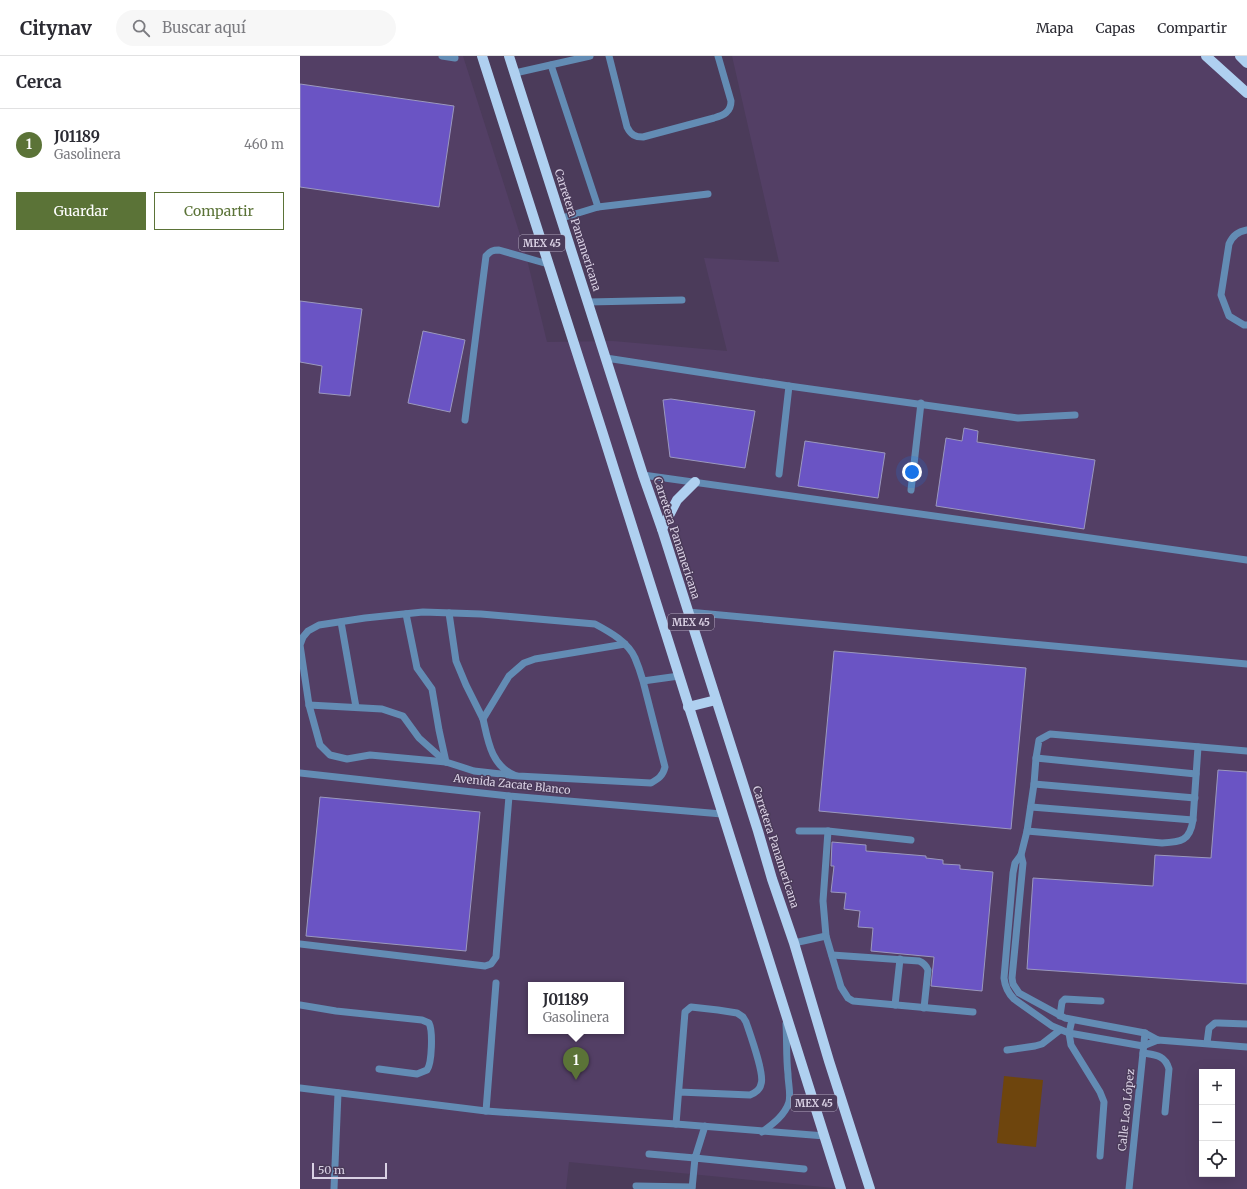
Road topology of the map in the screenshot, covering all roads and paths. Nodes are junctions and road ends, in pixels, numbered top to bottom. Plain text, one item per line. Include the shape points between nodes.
1 (442, 56) edge
2 (482, 56) edge
3 (509, 56) edge
4 (590, 56) edge
5 (609, 56) edge
6 (718, 56) edge
7 (1206, 56) edge
8 (1240, 56) edge
9 (455, 58) dead end
10 (1247, 62) edge
11 (551, 65) junction
12 (515, 73) junction
13 (1247, 93) edge
14 (708, 194) dead end
15 (598, 207) junction
16 (562, 218) junction
17 (1247, 230) edge
18 (548, 264) junction
19 (682, 300) dead end
20 (588, 302) junction
21 (1247, 325) edge
22 (606, 358) junction
23 (789, 386) junction
24 (921, 403) junction
25 (1075, 415) dead end
26 (465, 420) dead end
27 (779, 474) dead end
28 (643, 475) junction
29 (695, 482) junction
30 (910, 490) dead end
31 (662, 529) junction
32 (1247, 560) edge
33 (688, 612) junction
34 (449, 613) junction
35 (406, 614) junction
36 (341, 622) junction
37 (625, 644) junction
38 (1247, 664) edge
39 (679, 676) junction
40 (643, 681) junction
41 (716, 700) junction
42 (309, 705) junction
43 (356, 707) junction
44 (688, 707) junction
45 (483, 719) junction
46 (1198, 747) junction
47 (1247, 752) edge
48 (1036, 758) junction
49 (446, 762) junction
50 (300, 773) edge
51 (1196, 774) junction
52 (518, 776) junction
53 (1034, 784) junction
54 (509, 796) junction
55 (1195, 798) junction
56 (1031, 807) junction
57 (722, 814) junction
58 (1193, 820) junction
59 (799, 831) dead end
60 (828, 831) junction
61 (1027, 831) junction
62 (911, 840) dead end
63 (1022, 854) junction
64 (826, 936) junction
65 (794, 942) junction
66 (300, 944) edge
67 (832, 955) junction
68 (900, 959) junction
69 (496, 983) dead end
70 (1102, 1001) dead end
71 (300, 1005) edge
72 (895, 1005) junction
73 (924, 1008) junction
74 (972, 1012) dead end
75 (1060, 1016) junction
76 (786, 1017) junction
77 (1072, 1020) junction
78 (1247, 1024) edge
79 (1060, 1030) junction
80 (1069, 1033) junction
81 (1145, 1033) junction
82 (1158, 1040) junction
83 (1207, 1043) junction
84 (1247, 1047) edge
85 (1143, 1049) junction
86 (1007, 1050) dead end
87 (379, 1068) dead end
88 (300, 1088) edge
89 (679, 1092) junction
90 (338, 1093) junction
91 (486, 1110) junction
92 (1165, 1112) dead end
93 (676, 1124) junction
94 (705, 1126) junction
95 (762, 1132) junction
96 (824, 1136) junction
97 (649, 1154) dead end
98 (1100, 1156) dead end
99 (695, 1158) junction
100 (804, 1169) dead end
101 (636, 1186) dead end
102 (692, 1188) edge
103 (334, 1189) edge
104 (841, 1189) edge
105 (870, 1189) edge
106 (1129, 1189) edge

1 - 9 street
2 - 18 main road, MEX 45
3 - 12 main road, Carretera Panamericana / MEX 45
4 - 11 street
5 - 6 street via 627,127 637,137 714,118 729,111 731,101
7 - 13 main road
8 - 10 main road
11 - 12 street
11 - 15 street
12 - 16 main road, Carretera Panamericana / MEX 45
14 - 15 street
15 - 16 street
16 - 20 main road, Carretera Panamericana / MEX 45
17 - 21 street via 1232,237 1229,244 1221,295 1228,316
18 - 26 street via 499,250 494,250 486,256
18 - 39 main road, MEX 45
19 - 20 street
20 - 22 main road, Carretera Panamericana / MEX 45
22 - 23 street
22 - 28 main road, Carretera Panamericana / MEX 45
23 - 24 street
23 - 27 street
24 - 25 street via 1018,418
24 - 30 street
28 - 29 street
28 - 31 main road, Carretera Panamericana / MEX 45
29 - 31 main road via 677,500
29 - 32 street
31 - 33 main road, Carretera Panamericana / MEX 45
33 - 38 street
33 - 41 main road, Carretera Panamericana / MEX 45
34 - 35 street
34 - 37 street via 595,624
34 - 45 street via 456,661
35 - 36 street
35 - 49 street via 417,668 432,689
36 - 42 street via 319,625 303,637 300,645
36 - 43 street
37 - 40 street via 634,656
37 - 45 street via 524,663 509,676
39 - 40 street
39 - 44 main road, MEX 45
40 - 52 street via 665,767 659,778 651,783
41 - 44 main road
41 - 65 main road, Carretera Panamericana / MEX 45
42 - 43 street
42 - 49 street via 320,745 330,755 347,759 370,755
43 - 49 street via 382,709 403,716 419,738
44 - 57 main road, MEX 45
45 - 52 street via 490,749 498,763 508,772
46 - 47 street
46 - 48 street via 1050,734 1039,740
46 - 51 street
48 - 51 street
48 - 53 street
49 - 52 street via 474,771
50 - 54 street, Avenida Zacate Blanco
51 - 55 street
53 - 55 street
53 - 56 street
54 - 57 street, Avenida Zacate Blanco
54 - 66 street via 496,956 491,964 485,966
55 - 58 street
56 - 58 street
56 - 61 street
57 - 76 main road, MEX 45
58 - 61 street via 1192,828 1184,839 1162,843
59 - 60 street
60 - 62 street
60 - 64 street via 823,901
61 - 63 street
63 - 75 street via 1013,984 1019,993
63 - 79 street via 1015,863 1013,873 1005,986 1009,994 1026,1009
64 - 65 street
64 - 67 street
65 - 105 main road, Carretera Panamericana / MEX 45
67 - 68 street
67 - 72 street via 841,987 848,998 853,1001
68 - 72 street
68 - 73 street via 924,962 928,970
69 - 91 street
70 - 75 street via 1065,999 1062,1002
71 - 87 street via 422,1020 429,1023 432,1029 430,1063 427,1070 417,1074
72 - 73 street
73 - 74 street
75 - 77 street
76 - 95 street via 789,1102 778,1120
76 - 96 main road, MEX 45
77 - 80 street
77 - 81 street
78 - 83 street via 1215,1023 1208,1028
79 - 80 street
79 - 86 street via 1042,1044
80 - 85 street
80 - 98 street via 1071,1045 1104,1102
81 - 82 street
81 - 85 street, Calle Leo López
82 - 83 street
82 - 85 street
83 - 84 street
85 - 92 street via 1167,1062 1169,1069
85 - 106 street, Calle Leo López
88 - 90 street
89 - 89 street via 685,1012 691,1007 737,1013 746,1022 762,1078 760,1088 750,1095
89 - 93 street
90 - 91 street
90 - 103 street
91 - 93 street
93 - 94 street
94 - 95 street
94 - 99 street
95 - 96 street
96 - 104 main road, MEX 45
97 - 99 street
99 - 100 street
99 - 102 street
101 - 102 street

